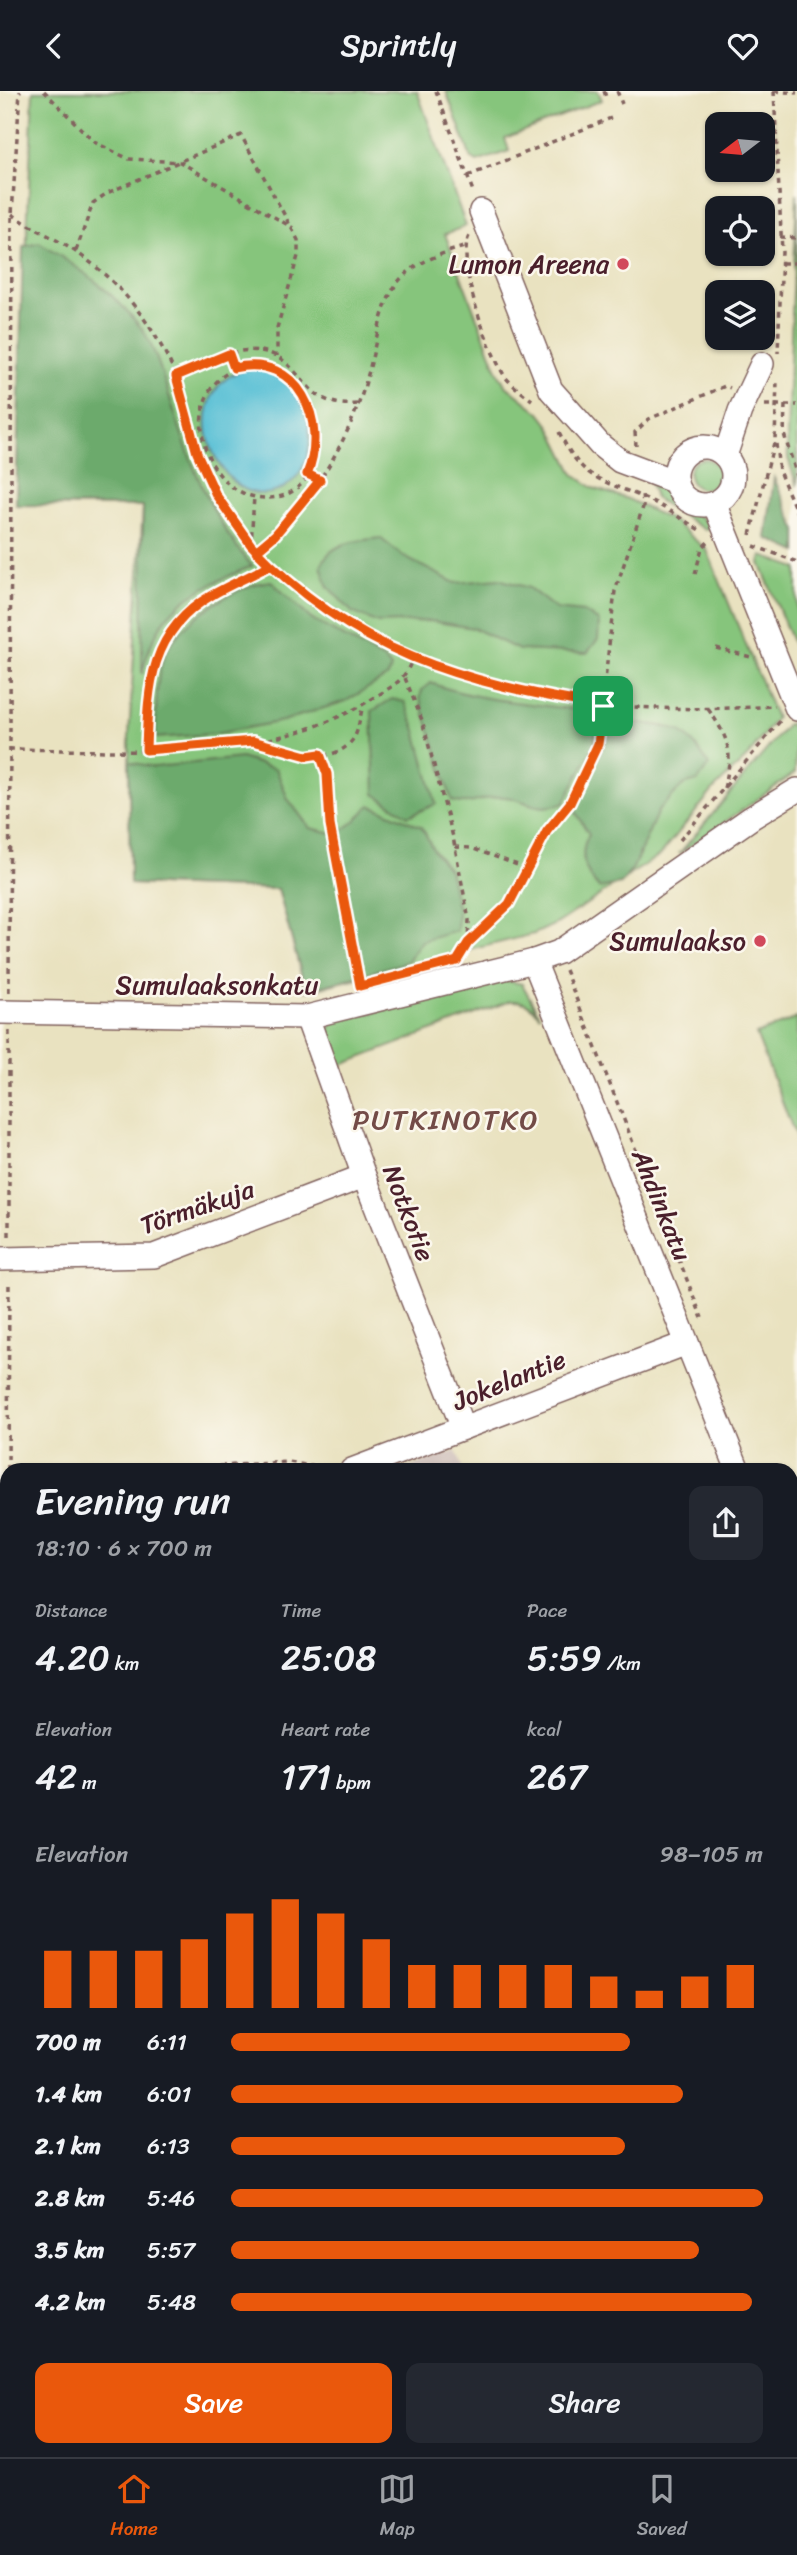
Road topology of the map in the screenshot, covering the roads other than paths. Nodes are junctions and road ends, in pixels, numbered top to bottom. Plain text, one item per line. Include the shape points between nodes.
1 (481, 211) dead end
2 (773, 366) road end
3 (725, 456) junction
4 (676, 482) junction
5 (714, 503) junction
6 (788, 710) edge
7 (797, 790) edge
8 (534, 961) junction
9 (6, 1011) edge
10 (307, 1017) junction
11 (364, 1176) junction
12 (6, 1258) edge
13 (687, 1343) junction
14 (463, 1428) junction
15 (370, 1463) edge
16 (735, 1463) edge

1 - 4 street via 551,390 620,461
2 - 3 street via 747,398
3 - 4 street via 704,447 686,453 676,469
3 - 5 street via 733,478 731,488
4 - 5 street via 691,502
5 - 6 street
7 - 8 street, Sumulaaksonkatu via 559,952
8 - 10 street, Sumulaaksonkatu
8 - 13 street, Ahdinkatu
9 - 10 street, Sumulaaksonkatu
10 - 11 street, Notkotie
11 - 12 street, Törmäkuja via 154,1256
11 - 14 street, Notkotie
13 - 14 street, Jokelantie
13 - 16 street, Ahdinkatu
14 - 15 street, Jokelantie

